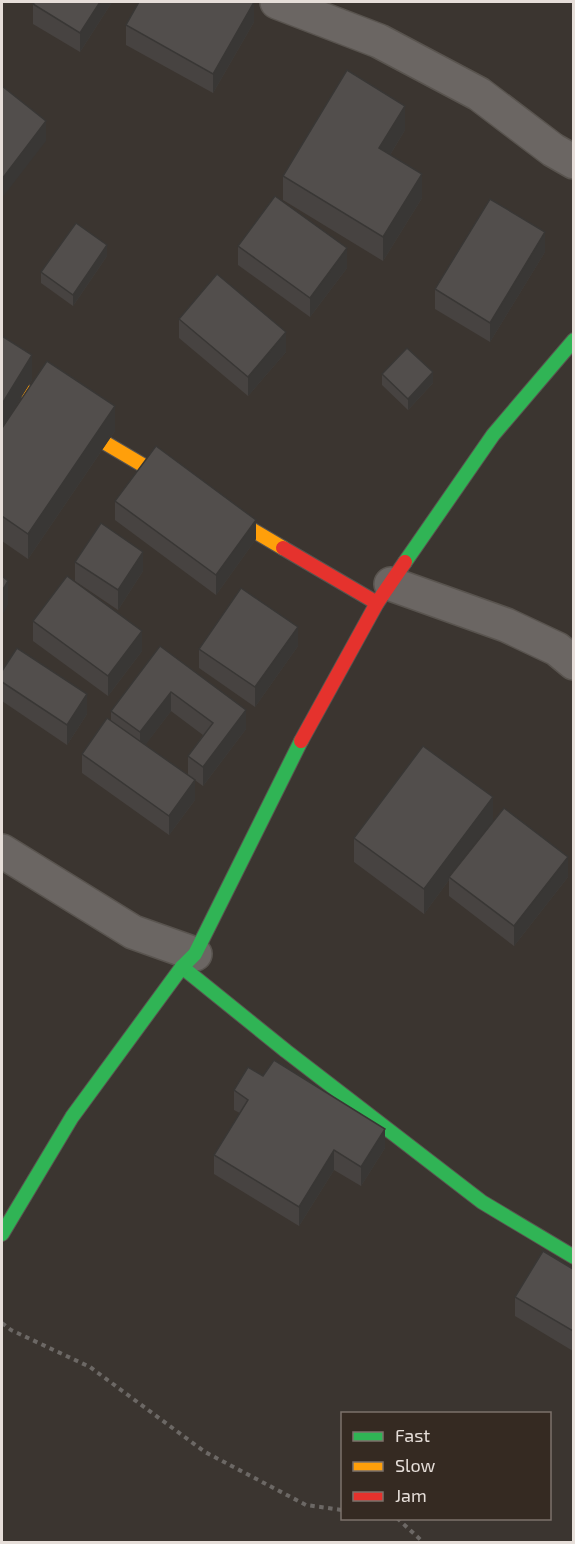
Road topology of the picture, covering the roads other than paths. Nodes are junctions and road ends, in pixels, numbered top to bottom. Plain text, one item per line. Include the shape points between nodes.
1 (277, 2) edge
2 (573, 162) edge
3 (573, 340) edge
4 (2, 376) edge
5 (384, 593) junction
6 (573, 663) edge
7 (2, 851) edge
8 (188, 960) junction
9 (2, 1234) edge
10 (573, 1257) edge

1 - 2 street via 379,41 479,94
3 - 5 street via 494,435
4 - 5 street via 102,441
5 - 6 street via 506,626 558,649
5 - 8 street via 298,747
7 - 8 street via 133,932
8 - 9 street via 72,1117
8 - 10 street via 286,1051 482,1202

